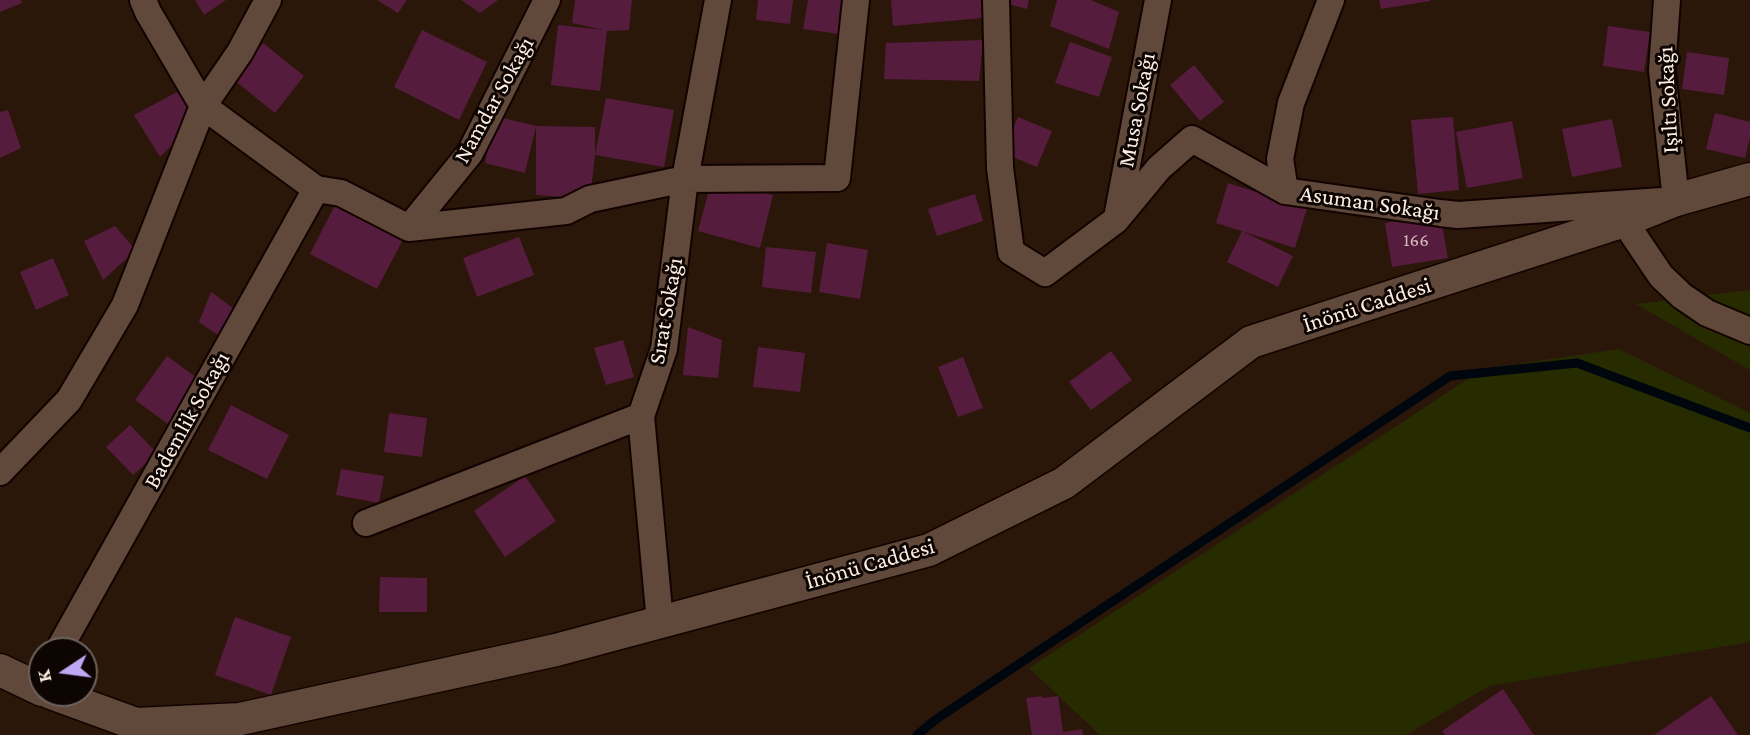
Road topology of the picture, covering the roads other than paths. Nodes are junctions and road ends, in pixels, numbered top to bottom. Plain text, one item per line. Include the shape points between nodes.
1 (143, 0) edge
2 (268, 0) edge
3 (547, 0) edge
4 (718, 0) edge
5 (856, 0) edge
6 (996, 0) edge
7 (1158, 0) edge
8 (1331, 0) edge
9 (1668, 0) edge
10 (203, 106) junction
11 (685, 179) junction
12 (1750, 179) edge
13 (316, 189) junction
14 (1285, 191) junction
15 (1676, 200) junction
16 (1116, 219) junction
17 (1624, 221) junction
18 (409, 228) junction
19 (1750, 331) edge
20 (641, 416) junction
21 (0, 472) edge
22 (366, 523) dead end
23 (660, 622) junction
24 (66, 637) edge
25 (0, 670) edge
26 (28, 682) edge
27 (92, 707) edge

1 - 10 street
2 - 10 street
3 - 18 street, Namdar Sokağı via 470,153
4 - 11 street, Sırat Sokağı
5 - 11 street via 837,178
6 - 16 street, Asuman Sokağı via 1000,168 1012,252 1045,273
7 - 16 street, Musa Sokağı
8 - 14 street via 1291,103 1280,159
9 - 15 street, Işıltı Sokağı via 1662,70
10 - 13 street
10 - 21 street via 125,305 69,400
11 - 18 street via 590,199 566,211
11 - 20 street, Sırat Sokağı via 664,349
12 - 15 street, İnönü Caddesi
13 - 18 street via 341,193
13 - 24 street, Bademlik Sokağı
14 - 15 street, Asuman Sokağı via 1458,215
14 - 16 street, Asuman Sokağı via 1192,139 1159,168
15 - 17 street, İnönü Caddesi
17 - 19 street via 1661,276 1682,296 1707,313
17 - 23 street, İnönü Caddesi via 1251,342 1064,482 929,550
20 - 22 street
20 - 23 street, Sırat Sokağı
23 - 27 street, İnönü Caddesi via 556,650 240,719 136,724
25 - 26 street, İnönü Caddesi

